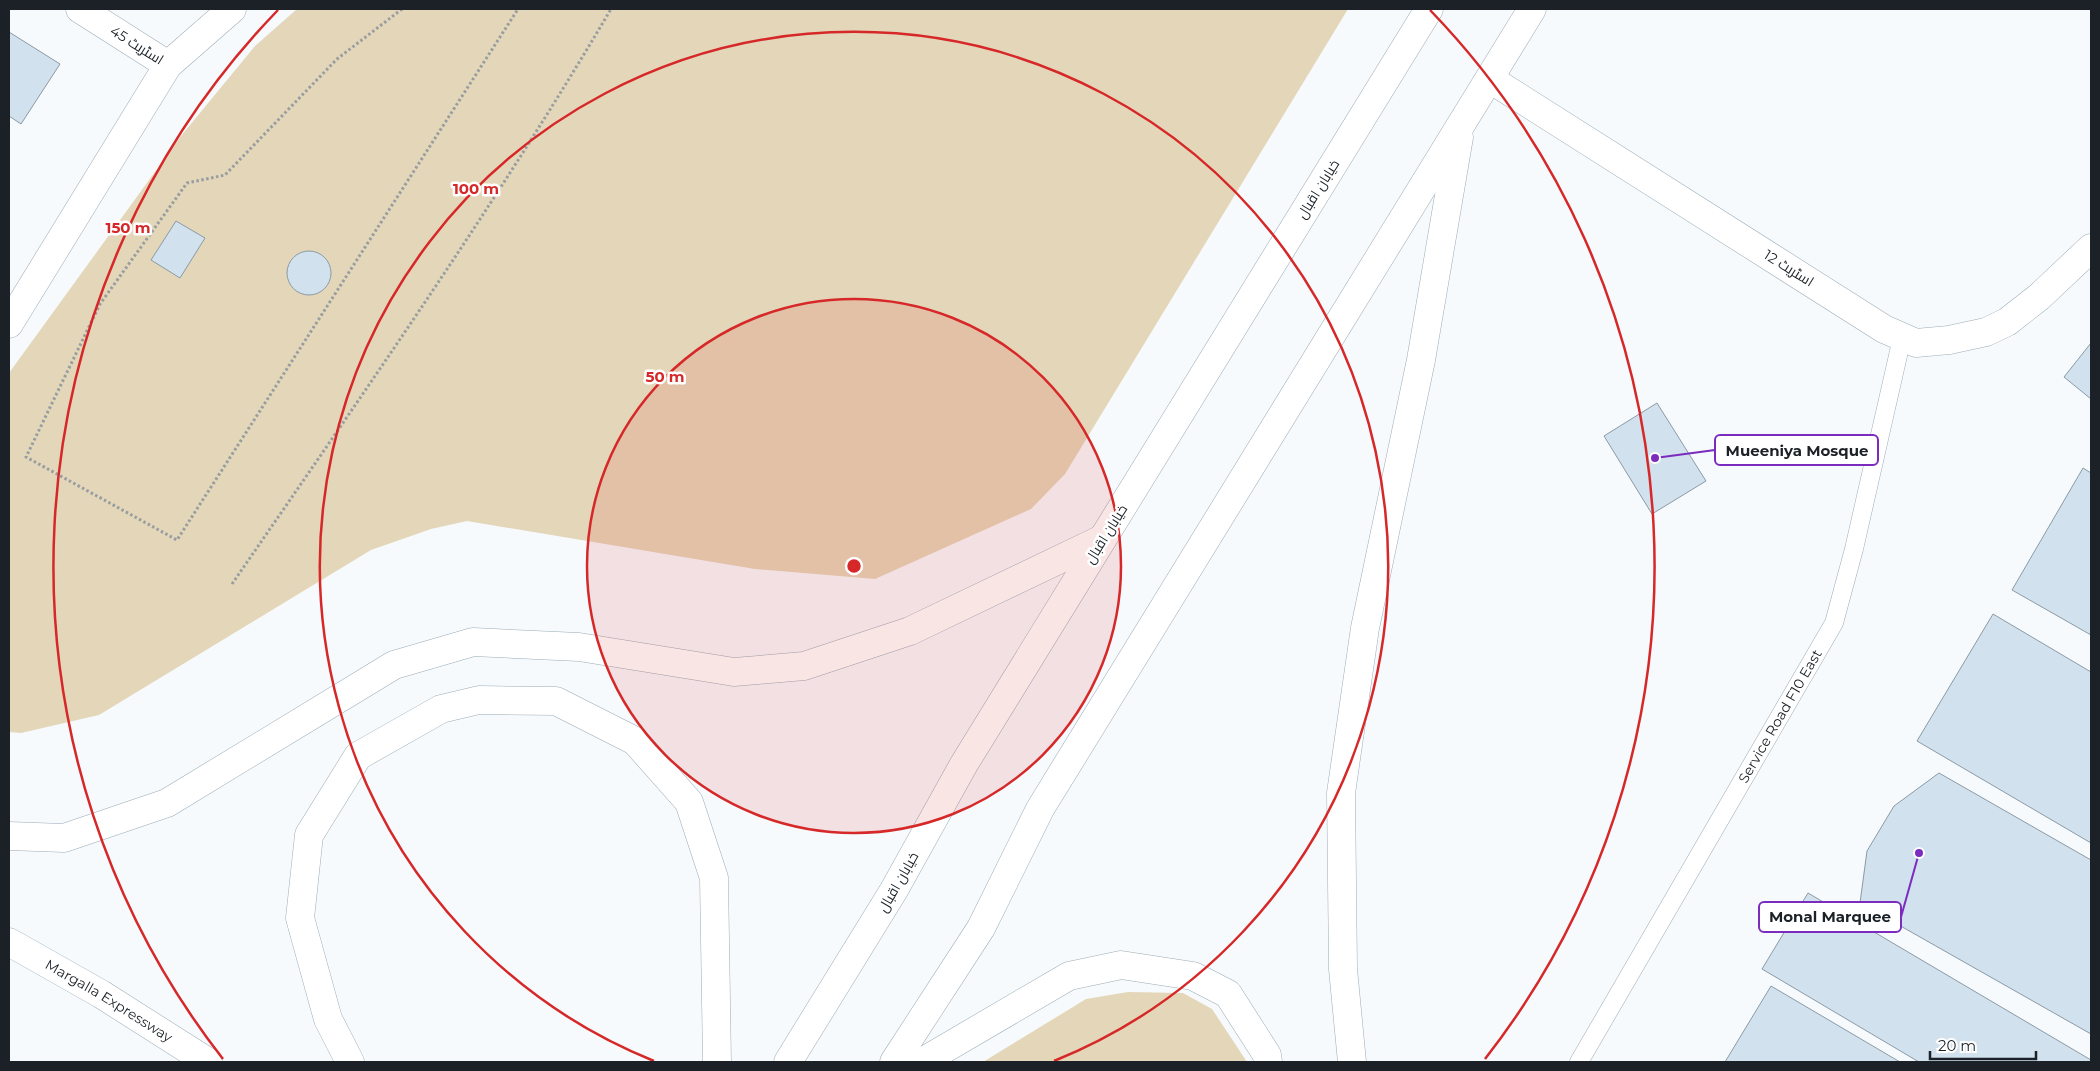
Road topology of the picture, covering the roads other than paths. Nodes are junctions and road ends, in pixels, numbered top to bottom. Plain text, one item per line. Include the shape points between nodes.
1 (80, 9) edge
2 (232, 9) edge
3 (1429, 9) edge
4 (1532, 9) edge
5 (168, 65) junction
6 (1490, 78) junction
7 (1461, 124) junction
8 (2091, 248) edge
9 (9, 324) edge
10 (1902, 338) junction
11 (1102, 539) junction
12 (9, 836) edge
13 (9, 942) edge
14 (208, 1062) edge
15 (350, 1062) edge
16 (717, 1062) edge
17 (788, 1062) edge
18 (894, 1062) edge
19 (922, 1062) edge
20 (1268, 1062) edge
21 (1352, 1062) edge
22 (1579, 1062) edge

1 - 5 main road, اسٹریٹ 45
2 - 5 main road
3 - 11 main road, خیابان اقبال
4 - 6 main road
5 - 9 main road
6 - 7 main road
6 - 10 main road, اسٹریٹ 12
7 - 18 main road via 1040,809 981,928
7 - 21 main road via 1421,360 1365,628 1341,792 1343,968
8 - 10 main road, اسٹریٹ 12 via 2039,297 2007,322 1986,332 1916,344
10 - 22 lane, Service Road F10 East via 1834,623
11 - 12 main road via 910,631 804,666 734,672 578,647 473,642 394,666 167,803 64,838
11 - 17 main road, خیابان اقبال
13 - 14 main road, Margalla Expressway
15 - 16 main road via 328,1019 300,918 308,835 358,756 441,709 479,700 556,702 635,741 688,802 714,878
19 - 20 main road via 1069,976 1121,965 1194,976 1228,994 1267,1055

